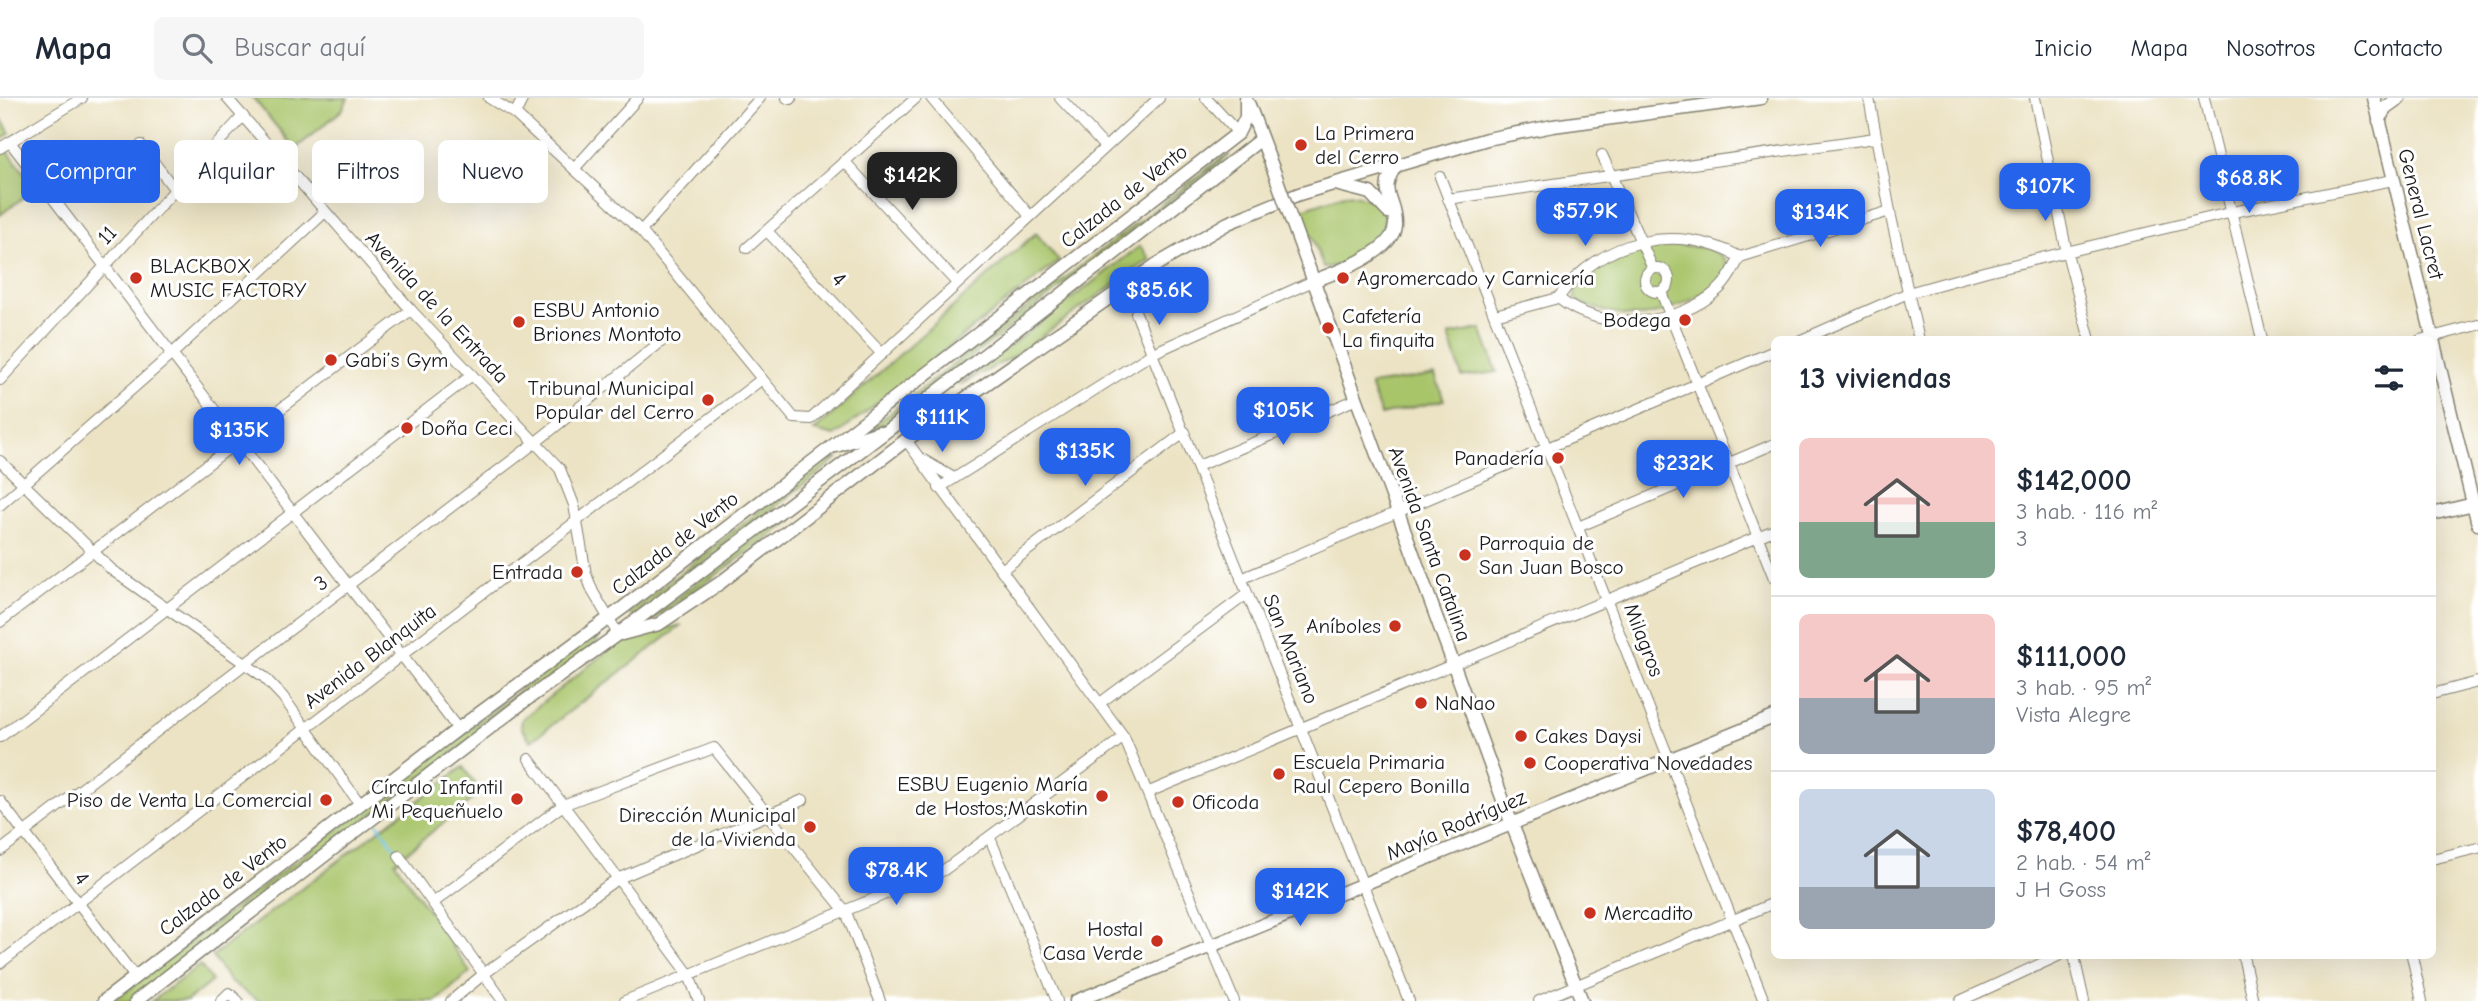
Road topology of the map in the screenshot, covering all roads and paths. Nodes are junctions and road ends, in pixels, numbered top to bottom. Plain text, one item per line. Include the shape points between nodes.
1 (82, 98) edge
2 (227, 98) edge
3 (489, 98) edge
4 (523, 98) edge
5 (638, 98) edge
6 (760, 98) edge
7 (916, 98) edge
8 (931, 98) edge
9 (1060, 98) edge
10 (1158, 98) edge
11 (1206, 98) edge
12 (1246, 98) edge
13 (1761, 98) edge
14 (1869, 98) edge
15 (2035, 98) edge
16 (2204, 98) edge
17 (2374, 98) edge
18 (2399, 98) edge
19 (515, 114) junction
20 (243, 116) junction
21 (2379, 121) junction
22 (1238, 133) junction
23 (1875, 138) junction
24 (1261, 139) junction
25 (221, 140) edge
26 (10, 142) junction
27 (1105, 147) junction
28 (0, 148) edge
29 (1602, 155) dead end
30 (844, 161) junction
31 (1397, 164) junction
32 (574, 169) junction
33 (160, 170) edge
34 (1612, 174) junction
35 (1440, 177) dead end
36 (2393, 180) junction
37 (1329, 185) junction
38 (174, 189) edge
39 (174, 191) edge
40 (1448, 199) junction
41 (1890, 211) junction
42 (325, 212) junction
43 (2233, 212) junction
44 (1029, 215) junction
45 (641, 230) junction
46 (767, 231) junction
47 (1642, 243) junction
48 (1383, 245) junction
49 (747, 248) dead end
50 (2067, 253) junction
51 (1740, 257) junction
52 (105, 265) junction
53 (1653, 269) junction
54 (1313, 281) junction
55 (957, 284) junction
56 (1661, 292) junction
57 (1908, 293) junction
58 (1558, 298) junction
59 (411, 310) junction
60 (1136, 313) dead end
61 (1495, 315) junction
62 (1671, 315) junction
63 (2478, 325) edge
64 (1810, 336) edge
65 (1918, 336) edge
66 (2089, 336) edge
67 (2261, 336) edge
68 (2426, 336) edge
69 (2434, 336) edge
70 (662, 341) dead end
71 (1771, 352) edge
72 (1153, 353) junction
73 (172, 354) junction
74 (882, 354) junction
75 (1011, 368) junction
76 (2436, 371) edge
77 (472, 375) junction
78 (762, 379) junction
79 (0, 380) edge
80 (1698, 384) junction
81 (1356, 399) junction
82 (892, 427) junction
83 (1185, 432) junction
84 (238, 440) junction
85 (906, 440) junction
86 (536, 442) junction
87 (1771, 445) edge
88 (829, 448) junction
89 (1546, 450) junction
90 (916, 456) junction
91 (0, 461) edge
92 (1728, 465) junction
93 (1198, 466) junction
94 (952, 477) junction
95 (25, 486) junction
96 (939, 488) junction
97 (2476, 503) edge
98 (0, 505) edge
99 (294, 513) junction
100 (1398, 513) junction
101 (2436, 513) edge
102 (576, 523) junction
103 (2478, 524) edge
104 (1578, 527) junction
105 (1771, 531) edge
106 (1759, 537) junction
107 (93, 552) junction
108 (1003, 569) junction
109 (1771, 570) edge
110 (1241, 579) junction
111 (349, 586) junction
112 (1247, 594) junction
113 (1608, 601) junction
114 (169, 608) junction
115 (608, 619) junction
116 (0, 622) edge
117 (618, 634) junction
118 (403, 656) junction
119 (247, 664) junction
120 (1454, 665) junction
121 (2478, 682) edge
122 (2436, 693) edge
123 (1100, 704) junction
124 (1771, 718) edge
125 (305, 727) junction
126 (458, 729) junction
127 (1303, 729) junction
128 (0, 737) edge
129 (1124, 737) junction
130 (529, 759) dead end
131 (1671, 759) junction
132 (1149, 792) junction
133 (803, 800) dead end
134 (0, 801) edge
135 (360, 804) junction
136 (563, 805) junction
137 (770, 814) junction
138 (1511, 822) junction
139 (24, 832) junction
140 (990, 838) junction
141 (2478, 848) edge
142 (0, 851) edge
143 (399, 856) dead end
144 (2436, 858) edge
145 (617, 879) junction
146 (1365, 884) junction
147 (433, 902) junction
148 (78, 904) junction
149 (1771, 904) edge
150 (846, 912) junction
151 (1733, 921) junction
152 (1212, 946) junction
153 (2052, 959) edge
154 (2075, 959) edge
155 (2244, 959) edge
156 (2413, 959) edge
157 (0, 963) edge
158 (485, 973) junction
159 (688, 973) junction
160 (135, 977) junction
161 (1576, 986) junction
162 (225, 997) edge
163 (104, 1001) edge
164 (136, 1001) edge
165 (238, 1001) edge
166 (451, 1001) edge
167 (503, 1001) edge
168 (625, 1001) edge
169 (699, 1001) edge
170 (880, 1001) edge
171 (1057, 1001) edge
172 (1076, 1001) edge
173 (1234, 1001) edge
174 (1409, 1001) edge
175 (1539, 1001) edge
176 (1582, 1001) edge
177 (1764, 1001) edge
178 (1961, 1001) edge
179 (2084, 1001) edge
180 (2253, 1001) edge
181 (2422, 1001) edge

1 - 26 street
2 - 20 street, Avenida de la Entrada
3 - 19 street
4 - 19 street
5 - 32 street
6 - 45 street
7 - 30 street
8 - 44 street
9 - 27 street
10 - 27 street
11 - 22 street
12 - 22 main road
12 - 24 main road, Avenida Santa Catalina
13 - 31 main road, Calzada de Vento via 1553,126
14 - 23 street
15 - 50 street
16 - 43 street
17 - 21 main road, General Lacret
18 - 21 main road via 2385,108
19 - 32 street
20 - 25 street, 11
20 - 42 street, Avenida de la Entrada
21 - 36 main road, General Lacret
22 - 24 main road via 1254,133
22 - 88 main road, Calzada de Vento
23 - 34 street
23 - 41 street
24 - 54 main road, Avenida Santa Catalina, bridge
24 - 82 main road, Calzada de Vento
26 - 28 street
26 - 52 street
27 - 44 street
29 - 34 street
30 - 46 street
30 - 55 street
31 - 37 main road, Calzada de Vento
31 - 48 main road via 1386,187 1395,225
32 - 45 street
33 - 38 street
34 - 40 street
34 - 47 street
35 - 40 street, Milagros
36 - 43 street
36 - 68 main road, General Lacret
37 - 48 main road via 1360,188 1378,199 1391,221
37 - 75 main road, Calzada de Vento via 1196,240
39 - 52 street, 11
40 - 61 street, Milagros
41 - 51 street
41 - 57 street
42 - 59 street, Avenida de la Entrada
42 - 73 street
43 - 50 street
43 - 67 street
44 - 55 street
45 - 78 street
46 - 49 street
46 - 74 street, 4
47 - 51 street via 1700,240
47 - 53 street
47 - 58 street via 1584,267
48 - 54 main road
50 - 57 street
50 - 66 street
51 - 62 street via 1727,281 1710,297
52 - 73 street
52 - 79 street, 11
53 - 56 street via 1646,285
53 - 56 street via 1661,269 1669,278
54 - 72 street
54 - 81 main road, Avenida Santa Catalina
55 - 74 street
56 - 62 street
57 - 64 street
57 - 65 street
58 - 61 street
58 - 62 street via 1581,311 1618,320 1649,321
59 - 77 street, Avenida de la Entrada
59 - 84 street
60 - 72 street, San Mariano
61 - 89 street, Milagros
62 - 80 street
63 - 69 street
70 - 86 street, 3
71 - 80 street
72 - 83 street, San Mariano
72 - 94 street
73 - 84 street
73 - 95 street
74 - 78 street via 811,419 794,418
75 - 82 main road via 937,409
75 - 85 main road, Calzada de Vento
76 - 97 main road, General Lacret
77 - 86 street, Avenida de la Entrada
77 - 99 street
78 - 102 street, Avenida Blanquita
80 - 89 street
80 - 92 street
81 - 93 street
81 - 100 main road, Avenida Santa Catalina
82 - 88 main road
82 - 117 main road, Calzada de Vento
83 - 93 street, San Mariano
83 - 108 street
84 - 99 street
84 - 107 street
85 - 90 street
85 - 117 main road, Calzada de Vento via 670,617
86 - 102 street, Avenida de la Entrada via 568,484
86 - 111 street, 3
87 - 92 street
88 - 115 main road, Calzada de Vento
89 - 100 street
89 - 104 street, Milagros
90 - 94 street
90 - 96 street
91 - 95 street
92 - 104 street
92 - 106 street
93 - 110 street, San Mariano
94 - 96 street
95 - 98 street
95 - 107 street
96 - 108 street
97 - 101 main road
97 - 103 main road, General Lacret
99 - 111 street
99 - 114 street
100 - 110 street
100 - 120 main road, Avenida Santa Catalina
102 - 115 street, Avenida de la Entrada via 586,574
102 - 118 street, Avenida Blanquita
104 - 113 street, Milagros
105 - 106 street
106 - 109 street
106 - 113 street
107 - 114 street
107 - 116 street
108 - 123 street
110 - 112 street, San Mariano
111 - 118 street
111 - 119 street, 3
112 - 123 street
112 - 127 street, San Mariano
113 - 120 street
113 - 131 street, Milagros
114 - 119 street
114 - 128 street
115 - 117 street, Avenida de la Entrada
115 - 126 main road, Calzada de Vento
117 - 164 main road, Calzada de Vento
118 - 125 street, Avenida Blanquita
118 - 126 street
119 - 125 street via 283,697
119 - 139 street, 3
120 - 127 street
120 - 138 main road, Avenida Santa Catalina
121 - 122 street
123 - 129 street
124 - 131 main road, Mayía Rodríguez
125 - 135 street
125 - 148 street, Avenida Blanquita
126 - 135 main road, Calzada de Vento
127 - 132 street
127 - 146 street, San Mariano
129 - 132 street
129 - 140 street
130 - 136 street
131 - 138 main road, Mayía Rodríguez
131 - 151 street, Milagros
132 - 152 street
133 - 137 street
134 - 139 street, 4
135 - 160 main road, Calzada de Vento
136 - 137 street via 714,748
136 - 145 street
136 - 147 street
137 - 145 street
137 - 150 street
138 - 146 main road, Mayía Rodríguez
138 - 161 main road, Avenida Santa Catalina
139 - 142 street, 3
139 - 148 street, 4
140 - 150 street via 944,870
140 - 171 street
141 - 144 street
143 - 147 street
145 - 158 street
145 - 159 street
146 - 152 main road, Mayía Rodríguez
146 - 174 street, San Mariano
147 - 158 street
148 - 157 street, Avenida Blanquita
148 - 160 street, 4
149 - 151 street
150 - 159 street
150 - 170 street
151 - 161 street
151 - 177 street, Milagros
152 - 172 main road, Mayía Rodríguez
152 - 173 street
153 - 178 street
154 - 179 street
155 - 180 street
156 - 181 street
158 - 166 street
158 - 167 street
159 - 168 street
159 - 169 street
160 - 163 main road, Calzada de Vento
161 - 175 street
161 - 176 main road, Avenida Santa Catalina
162 - 165 street

